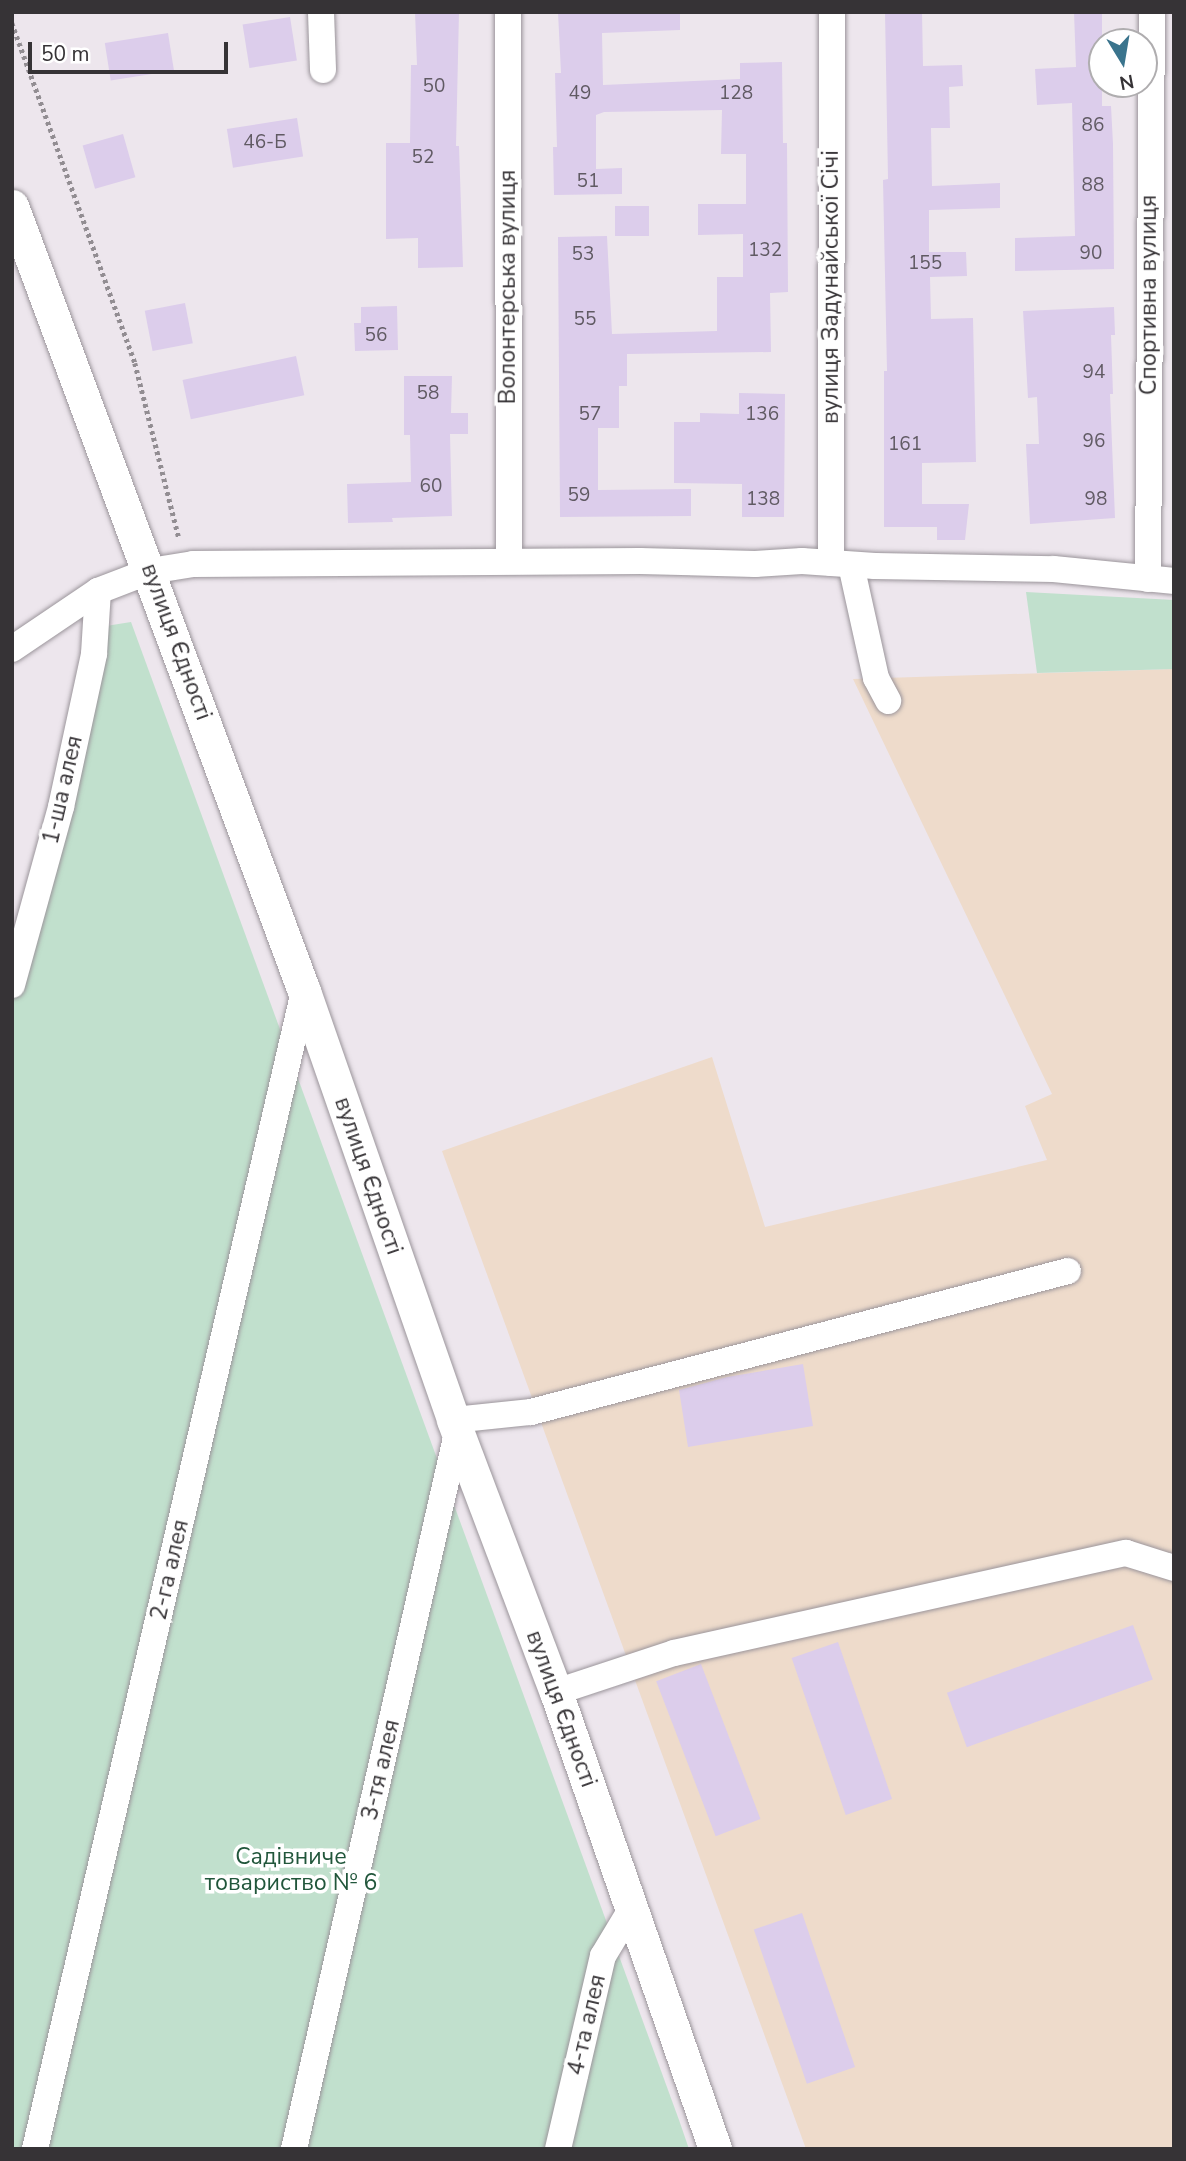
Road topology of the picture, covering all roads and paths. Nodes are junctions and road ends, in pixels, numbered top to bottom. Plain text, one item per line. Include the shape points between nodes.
1 (321, 12) edge
2 (508, 12) edge
3 (832, 12) edge
4 (1152, 12) edge
5 (12, 23) edge
6 (323, 70) dead end
7 (12, 206) edge
8 (179, 538) dead end
9 (509, 561) junction
10 (841, 564) junction
11 (150, 571) junction
12 (1161, 580) edge
13 (98, 591) junction
14 (12, 649) edge
15 (888, 701) dead end
16 (12, 985) edge
17 (304, 991) junction
18 (1068, 1271) dead end
19 (455, 1426) junction
20 (1174, 1568) edge
21 (556, 1692) junction
22 (632, 1908) junction
23 (35, 2149) edge
24 (294, 2149) edge
25 (558, 2149) edge
26 (715, 2149) edge

1 - 6 street
2 - 9 street, Волонтерська вулиця
3 - 10 street, вулиця Задунайської Січі
4 - 12 street, Спортивна вулиця
5 - 8 path via 135,363
7 - 11 main road, вулиця Єдності
9 - 10 street
9 - 11 street via 193,564
10 - 12 street via 1054,569
10 - 15 street, вулиця Задунайської Січі via 876,678
11 - 13 street
11 - 17 main road, вулиця Єдності
13 - 14 street
13 - 16 street, 1-ша алея via 94,654 61,807
17 - 19 main road, вулиця Єдності
17 - 23 street, 2-га алея
18 - 19 street via 531,1412
19 - 21 main road, вулиця Єдності
19 - 24 street, 3-тя алея
20 - 21 street via 1126,1553 674,1653
21 - 22 main road, вулиця Єдності
22 - 25 street, 4-та алея via 603,1955
22 - 26 main road, вулиця Єдності

